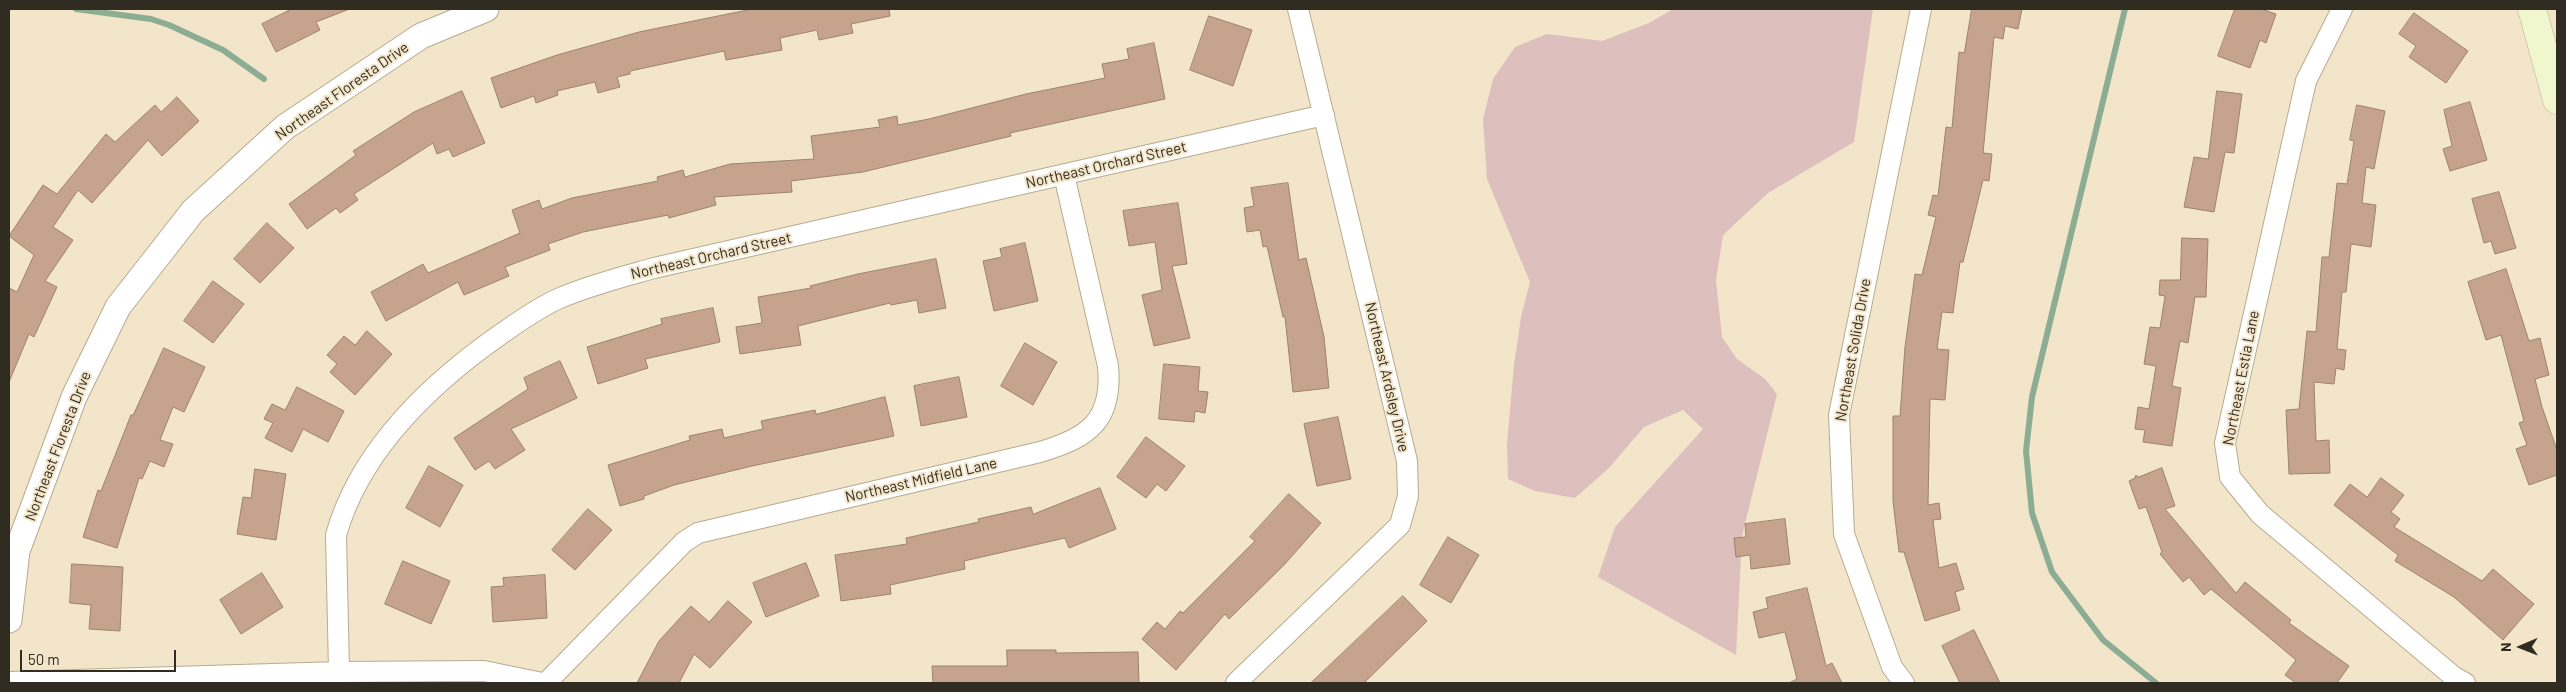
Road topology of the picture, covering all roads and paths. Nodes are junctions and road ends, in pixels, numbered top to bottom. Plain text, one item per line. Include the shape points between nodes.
1 (486, 9) edge
2 (1298, 9) edge
3 (1920, 9) edge
4 (2342, 9) edge
5 (2532, 9) edge
6 (2557, 100) edge
7 (1324, 115) junction
8 (1064, 175) junction
9 (9, 620) edge
10 (339, 672) junction
11 (9, 682) edge
12 (544, 683) edge
13 (1236, 683) edge
14 (1904, 683) edge
15 (2465, 683) edge

1 - 9 street, Northeast Floresta Drive via 421,36 284,127 193,211 118,307 70,406 17,552
2 - 7 street, Northeast Ardsley Drive
3 - 14 street, Northeast Solida Drive via 1838,415 1844,534 1892,667
4 - 15 street, Northeast Estia Lane via 2306,81 2225,444 2230,477 2260,514
5 - 6 main road
7 - 8 street, Northeast Orchard Street
7 - 13 street, Northeast Ardsley Drive via 1407,461 1408,496 1400,525
8 - 10 street, Northeast Orchard Street via 598,283 558,298 517,323 428,392 391,434 352,494 336,535
8 - 12 street, Northeast Midfield Lane via 1110,383 1101,413 1088,432 1065,445 1040,452 698,533 684,542
10 - 11 street
10 - 12 street via 484,671

